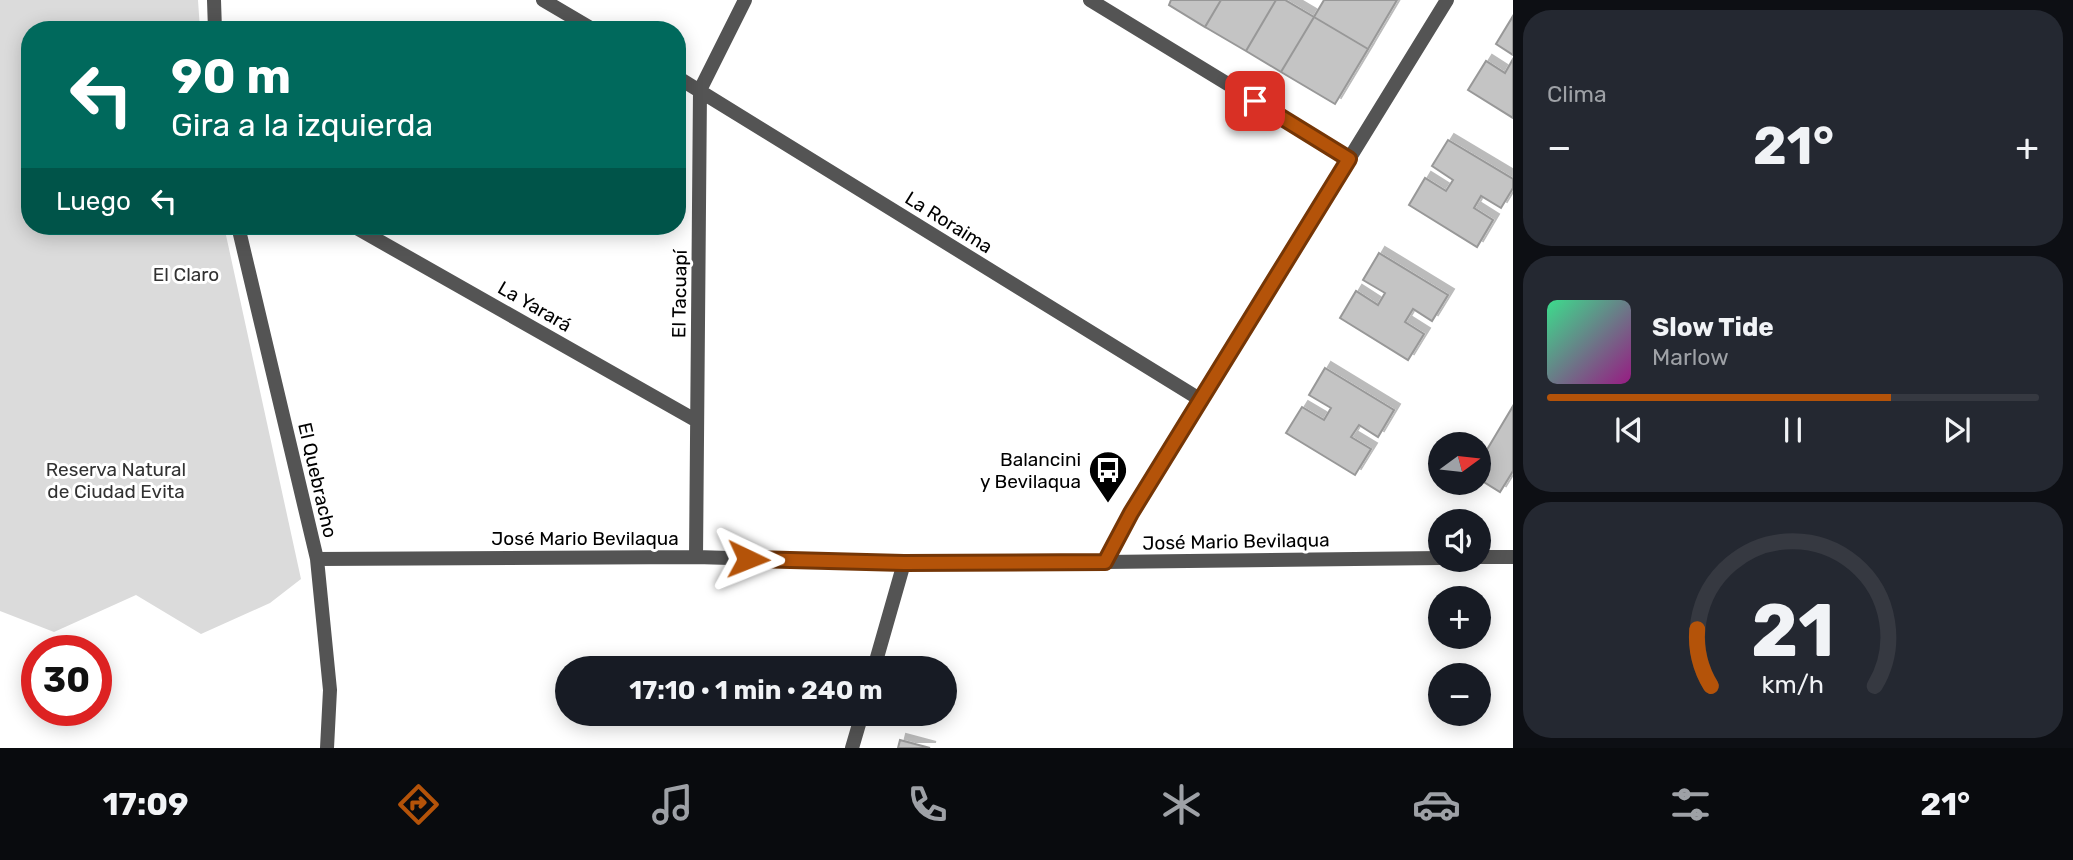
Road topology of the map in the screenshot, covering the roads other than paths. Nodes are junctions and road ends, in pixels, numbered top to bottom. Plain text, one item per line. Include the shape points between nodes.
1 (214, 0) edge
2 (542, 0) edge
3 (745, 0) edge
4 (1090, 0) edge
5 (1447, 0) edge
6 (215, 21) edge
7 (578, 21) edge
8 (686, 82) edge
9 (700, 90) junction
10 (1349, 159) junction
11 (240, 235) edge
12 (369, 235) edge
13 (1201, 400) junction
14 (697, 421) junction
15 (696, 557) junction
16 (1491, 557) edge
17 (1513, 557) edge
18 (1428, 558) edge
19 (317, 559) junction
20 (1105, 562) junction
21 (904, 563) junction
22 (877, 656) edge
23 (858, 726) edge
24 (327, 748) edge
25 (852, 748) edge

1 - 6 street
2 - 7 street
3 - 9 street, El Tacuapí
4 - 10 street
5 - 10 street
8 - 9 street, La Roraima
9 - 13 street, La Roraima
9 - 14 street, El Tacuapí
10 - 13 street
11 - 19 street, El Quebracho
12 - 14 street, La Yarará
13 - 20 street
14 - 15 street, El Tacuapí
15 - 19 street, José Mario Bevilaqua
15 - 21 street, José Mario Bevilaqua
16 - 17 street
18 - 20 street, José Mario Bevilaqua
19 - 24 street, El Quebracho via 330,690
20 - 21 street, José Mario Bevilaqua
21 - 22 street
23 - 25 street

